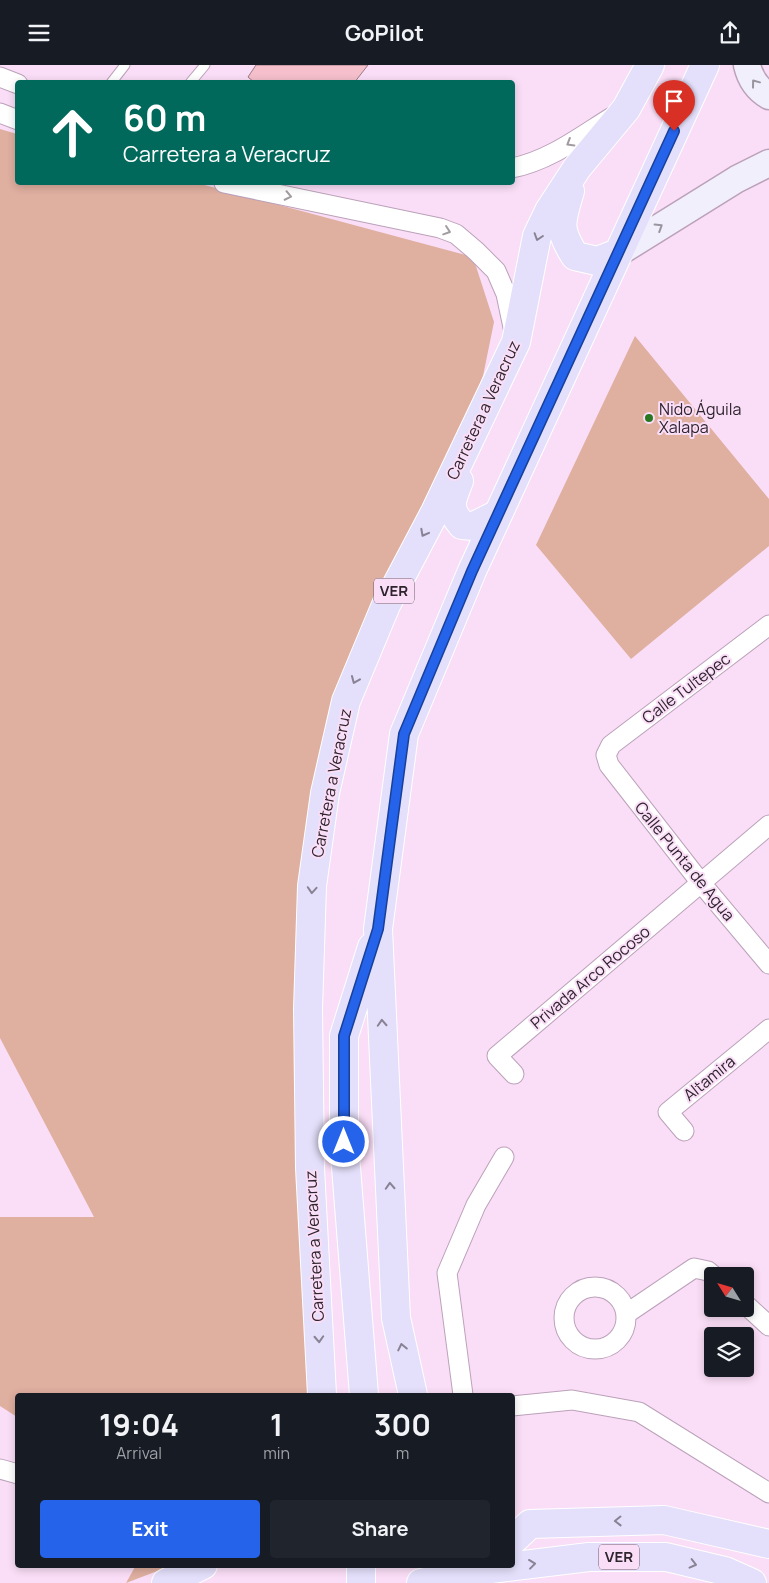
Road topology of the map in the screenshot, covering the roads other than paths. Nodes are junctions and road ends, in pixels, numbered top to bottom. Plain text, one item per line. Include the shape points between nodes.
1 (125, 65) edge
2 (205, 65) edge
3 (650, 65) edge
4 (704, 65) edge
5 (747, 65) edge
6 (0, 77) edge
7 (113, 80) edge
8 (192, 80) edge
9 (15, 83) edge
10 (769, 96) edge
11 (626, 109) junction
12 (0, 113) edge
13 (15, 119) edge
14 (769, 163) edge
15 (515, 168) edge
16 (577, 168) junction
17 (234, 185) edge
18 (618, 253) junction
19 (516, 342) junction
20 (476, 427) junction
21 (498, 514) junction
22 (769, 625) edge
23 (606, 755) joint
24 (769, 825) edge
25 (701, 883) junction
26 (378, 929) junction
27 (769, 964) edge
28 (308, 1009) junction
29 (769, 1029) edge
30 (514, 1074) dead end
31 (684, 1131) dead end
32 (344, 1142) junction
33 (504, 1157) dead end
34 (704, 1270) edge
35 (754, 1312) edge
36 (626, 1314) dead end
37 (769, 1326) edge
38 (322, 1393) edge
39 (364, 1393) edge
40 (413, 1393) edge
41 (463, 1393) edge
42 (515, 1406) edge
43 (0, 1469) edge
44 (15, 1473) edge
45 (769, 1493) edge
46 (664, 1520) junction
47 (518, 1525) edge
48 (768, 1542) edge
49 (666, 1557) junction
50 (515, 1564) edge
51 (198, 1568) edge
52 (361, 1568) edge
53 (482, 1568) edge
54 (166, 1583) edge
55 (361, 1583) edge
56 (421, 1583) edge
57 (752, 1583) edge

1 - 7 lane
2 - 8 lane
3 - 11 main road, Carretera a Veracruz / VER
4 - 18 main road
10 -> 5 street via 750,76
6 - 9 street
11 -> 15 street via 557,151
11 - 16 main road, Carretera a Veracruz / VER
12 - 13 street
18 -> 14 street via 737,179
16 - 18 main road via 562,219 565,239 576,256 597,261
16 -> 19 main road, Carretera a Veracruz / VER via 537,236
17 -> 19 street via 456,234 496,271 506,294
18 - 21 main road
19 - 20 main road, Carretera a Veracruz / VER
20 - 21 main road via 452,499 452,513 462,525 474,526
20 -> 28 main road, Carretera a Veracruz / VER via 386,605 346,701 325,793 312,886
21 - 26 main road via 404,734
22 - 23 street, Calle Tultepec via 611,745
23 - 25 street, Calle Punta de Agua via 609,765
24 - 25 street
25 - 27 street, Calle Punta de Agua
25 - 30 street, Privada Arco Rocoso via 497,1056
26 - 32 main road via 344,1036
40 -> 26 main road via 396,1318
28 - 32 main road
28 -> 38 main road, Carretera a Veracruz / VER via 310,1168
29 - 31 street, Altamira via 668,1112
32 - 39 main road
33 - 41 street via 476,1205 447,1273
34 - 36 street via 694,1268
35 - 37 street
42 - 45 street via 572,1400 639,1413
43 - 44 street
46 -> 47 main road, VER
46 - 48 main road, VER
46 - 49 main road via 658,1531 658,1547
50 -> 49 main road, VER via 589,1557
49 -> 57 main road, VER via 725,1571
51 - 54 main road
52 - 55 main road
53 - 56 main road

